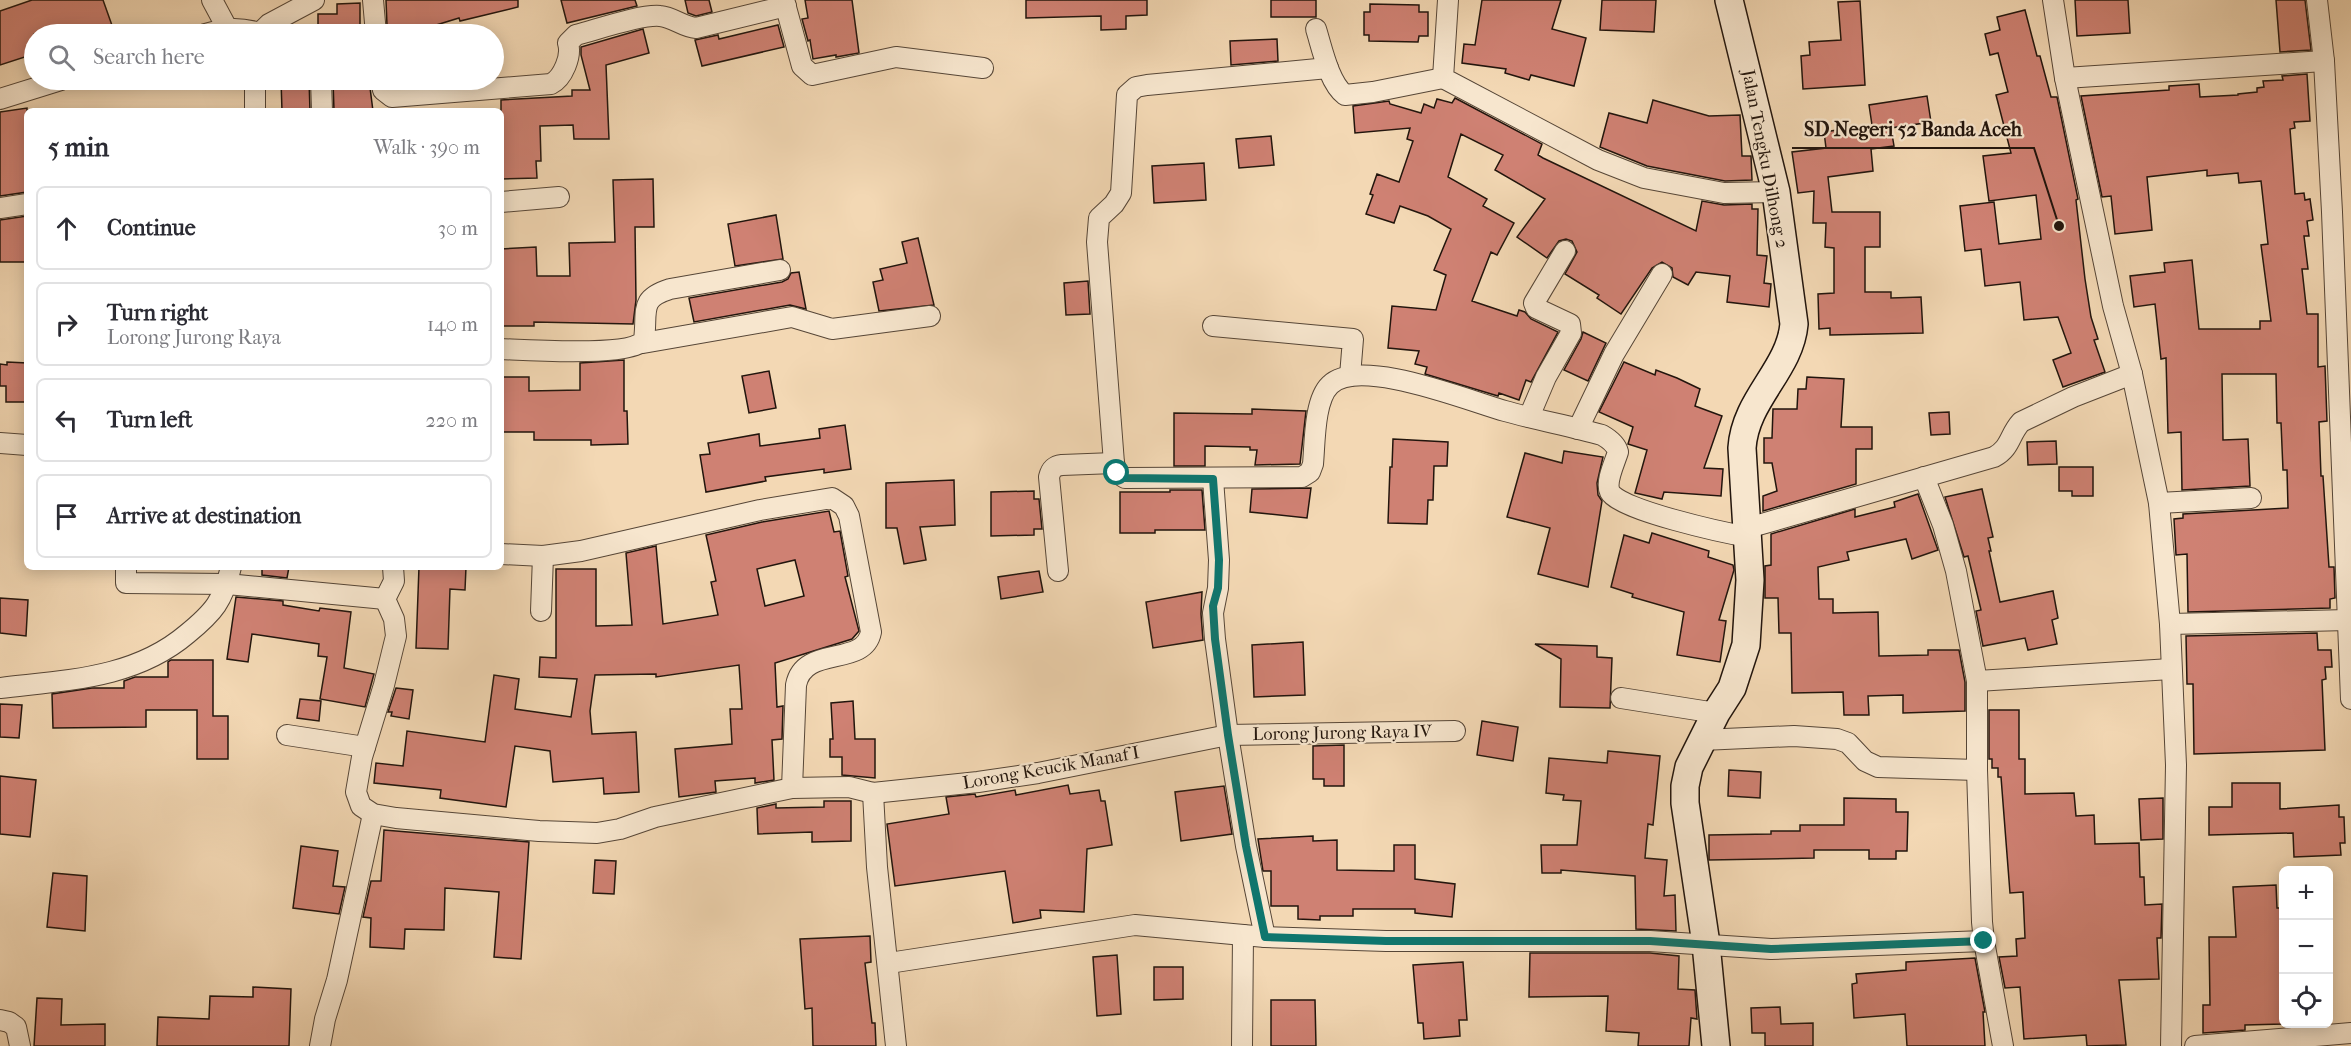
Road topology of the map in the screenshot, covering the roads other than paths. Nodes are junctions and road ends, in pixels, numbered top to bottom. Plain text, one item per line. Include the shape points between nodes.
1 (212, 0) edge
2 (314, 0) edge
3 (373, 0) edge
4 (1448, 0) edge
5 (1730, 0) edge
6 (2053, 0) edge
7 (2317, 0) edge
8 (785, 3) edge
9 (225, 24) edge
10 (269, 24) edge
11 (375, 24) edge
12 (1316, 29) dead end
13 (2324, 61) junction
14 (983, 68) dead end
15 (1328, 68) junction
16 (1443, 78) junction
17 (2065, 78) junction
18 (504, 88) edge
19 (29, 90) edge
20 (255, 90) edge
21 (321, 90) edge
22 (481, 90) edge
23 (385, 95) edge
24 (0, 99) edge
25 (255, 108) edge
26 (322, 108) edge
27 (1776, 192) junction
28 (559, 197) dead end
29 (504, 202) edge
30 (24, 204) edge
31 (0, 208) edge
32 (1565, 251) dead end
33 (780, 270) dead end
34 (1662, 273) dead end
35 (930, 316) dead end
36 (1213, 326) dead end
37 (643, 343) junction
38 (504, 349) edge
39 (2132, 374) junction
40 (1350, 376) junction
41 (1529, 417) junction
42 (1578, 429) junction
43 (0, 443) edge
44 (24, 445) edge
45 (1114, 463) junction
46 (1924, 477) junction
47 (1213, 479) junction
48 (2251, 498) dead end
49 (2159, 503) junction
50 (1749, 532) junction
51 (504, 554) edge
52 (543, 556) junction
53 (126, 570) edge
54 (393, 570) edge
55 (1058, 571) dead end
56 (229, 575) edge
57 (385, 600) junction
58 (541, 611) dead end
59 (2348, 620) junction
60 (2170, 624) junction
61 (2171, 669) junction
62 (1977, 681) junction
63 (0, 688) edge
64 (1621, 698) dead end
65 (2351, 699) edge
66 (1716, 713) junction
67 (1455, 731) dead end
68 (287, 735) dead end
69 (1228, 735) junction
70 (1702, 740) junction
71 (365, 747) junction
72 (1977, 770) junction
73 (792, 788) junction
74 (873, 793) junction
75 (373, 814) junction
76 (1243, 935) junction
77 (1265, 937) junction
78 (1984, 941) junction
79 (1706, 944) junction
80 (889, 963) junction
81 (0, 1020) edge
82 (2351, 1033) edge
83 (20, 1046) edge
84 (320, 1046) edge
85 (896, 1046) edge
86 (1242, 1046) edge
87 (1716, 1046) edge
88 (2003, 1046) edge
89 (2171, 1046) edge
90 (2195, 1046) edge

1 - 9 street
2 - 10 street
3 - 11 street
4 - 16 street
5 - 27 street, Jalan Tengku Dilhong 2
6 - 17 street
7 - 13 street
8 - 14 street via 802,66 812,75 896,57
8 - 18 street via 696,28 669,17 652,16 576,35 568,43 562,75 551,84
12 - 15 street
13 - 17 street
13 - 59 street
15 - 16 street via 1345,95
15 - 45 street via 1147,85 1127,95 1121,193 1097,223
16 - 27 street via 1598,160 1644,178 1724,193
17 - 39 street via 2113,306
19 - 24 street
20 - 25 street
21 - 26 street
22 - 23 street
27 - 50 street, Jalan Tengku Dilhong 2 via 1793,338 1751,411 1743,433
28 - 29 street
30 - 31 street
32 - 41 street via 1534,303 1536,308 1570,324 1571,333
33 - 37 street via 655,294 646,308
34 - 42 street via 1614,354
35 - 37 street via 832,329 792,317
36 - 40 street via 1353,339
37 - 38 street via 628,349 586,351
39 - 46 street via 2021,422 2004,452 1994,458
39 - 49 street
40 - 41 street via 1367,375 1436,388
40 - 47 street via 1338,379 1323,395 1313,464 1307,475
41 - 42 street
42 - 50 street via 1602,435 1617,447 1609,483 1618,500 1653,513
43 - 44 street
45 - 47 street via 1121,478
45 - 55 street via 1062,465 1051,471
46 - 50 street
46 - 62 street via 1956,571
47 - 69 street via 1219,576 1213,613
48 - 49 street
49 - 60 street
50 - 66 street, Jalan Tengku Dilhong 2 via 1746,645 1732,688
51 - 52 street
52 - 58 street
52 - 73 street via 760,510 825,498 839,500 849,516 871,632 863,648 811,663 800,671
53 - 56 street via 126,583
54 - 57 street via 394,581
56 - 57 street
56 - 63 street via 218,605 162,653 93,677
57 - 71 street via 394,619 396,636
59 - 60 street
59 - 65 street
60 - 61 street
61 - 62 street
61 - 89 street via 2176,776
62 - 72 street
64 - 66 street
66 - 70 street, Jalan Tengku Dilhong 2
67 - 69 street, Lorong Jurong Raya IV
68 - 71 street
69 - 74 street, Lorong Keucik Manaf I via 1038,773
69 - 77 street
70 - 72 street via 1794,736 1837,739 1878,767
70 - 79 street, Jalan Tengku Dilhong 2 via 1689,767 1685,803
71 - 75 street via 356,792 361,806
72 - 78 street
73 - 74 street, Lorong Keucik Manaf I via 849,787
73 - 75 street, Lorong Keucik Manaf I via 597,833
74 - 80 street
75 - 84 street
76 - 77 street
76 - 80 street via 1135,925
76 - 86 street
77 - 79 street
78 - 79 street via 1771,949
78 - 88 street
79 - 87 street, Jalan Tengku Dilhong 2
80 - 85 street
81 - 83 street via 16,1027
82 - 90 street

